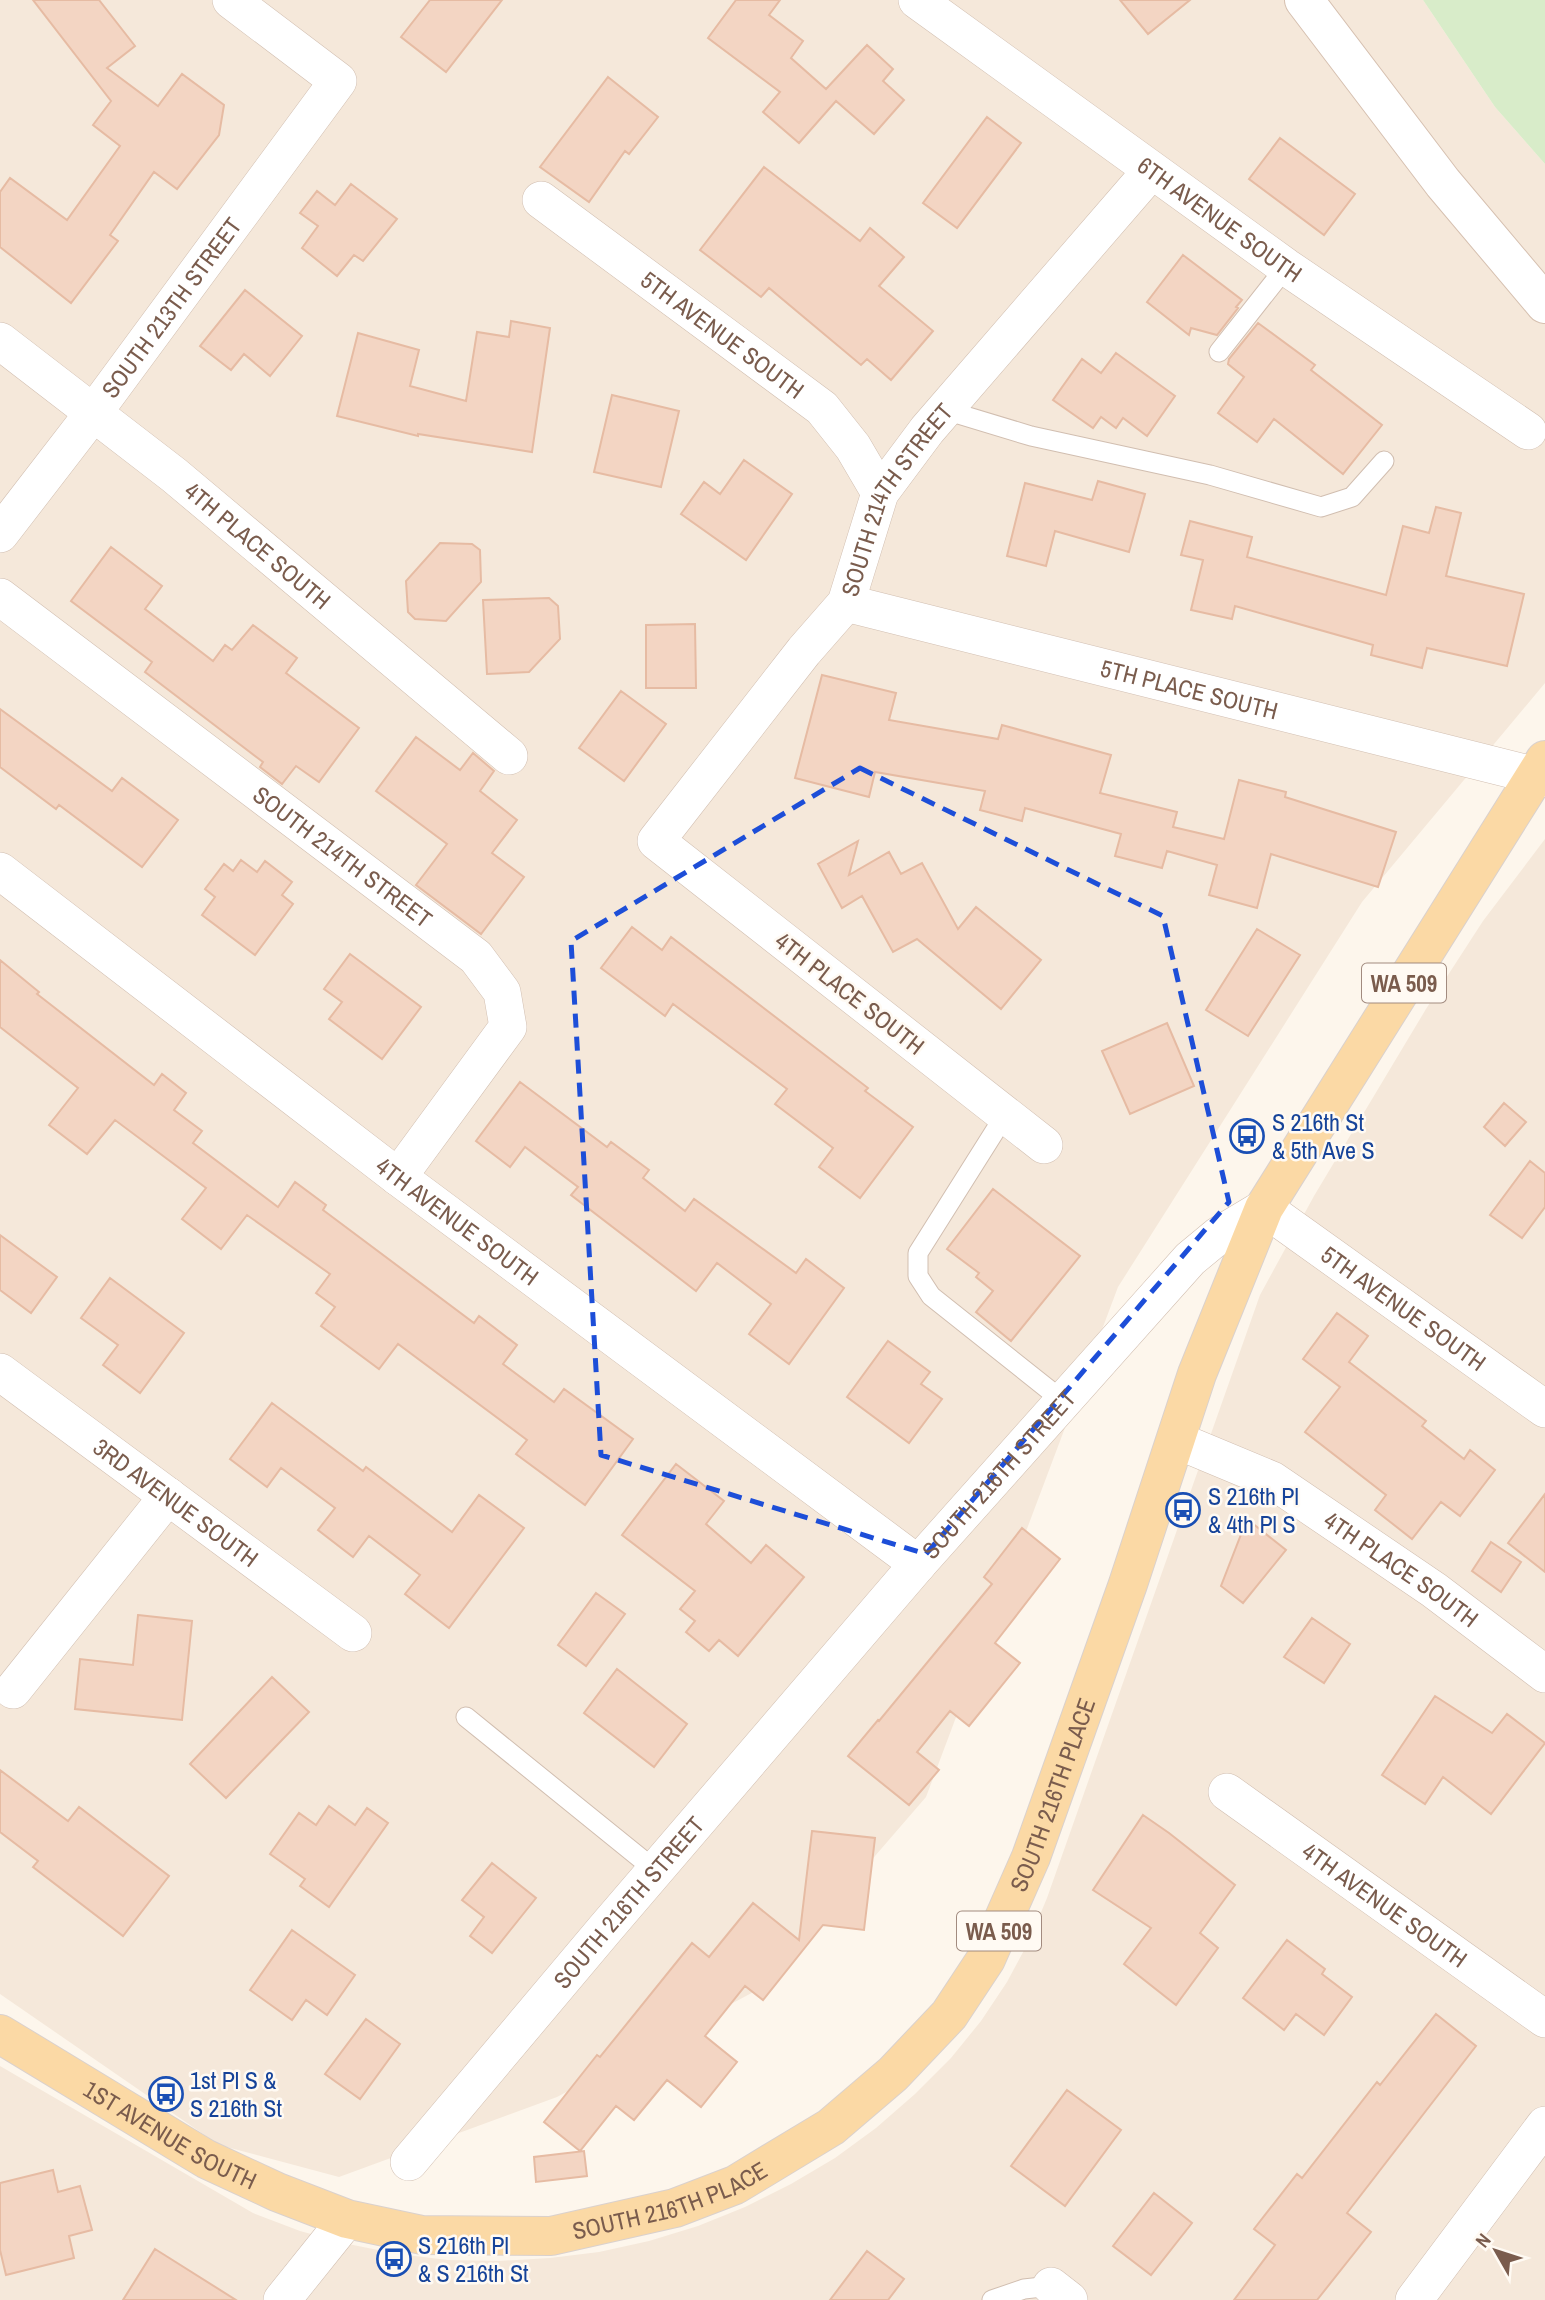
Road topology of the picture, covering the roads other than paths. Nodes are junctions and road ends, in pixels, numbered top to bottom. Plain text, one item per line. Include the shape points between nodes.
1 (231, 0) edge
2 (917, 0) edge
3 (1304, 0) edge
4 (1151, 171) junction
5 (1443, 183) junction
6 (541, 200) dead end
7 (1286, 267) junction
8 (1545, 270) edge
9 (1545, 304) edge
10 (0, 341) edge
11 (1219, 352) dead end
12 (945, 410) junction
13 (94, 412) junction
14 (1528, 431) dead end
15 (1384, 461) dead end
16 (880, 493) junction
17 (0, 534) edge
18 (0, 597) edge
19 (846, 603) junction
20 (509, 756) dead end
21 (1541, 771) edge
22 (656, 841) joint
23 (0, 871) edge
24 (1005, 1115) junction
25 (1044, 1145) dead end
26 (398, 1177) junction
27 (1264, 1208) junction
28 (0, 1372) edge
29 (1063, 1401) junction
30 (1545, 1409) edge
31 (1176, 1440) junction
32 (168, 1496) junction
33 (918, 1564) junction
34 (353, 1633) dead end
35 (1545, 1674) edge
36 (13, 1690) dead end
37 (466, 1717) dead end
38 (1227, 1792) dead end
39 (655, 1870) junction
40 (1545, 2019) edge
41 (0, 2034) edge
42 (1545, 2125) edge
43 (410, 2162) dead end
44 (347, 2219) junction
45 (1060, 2293) edge
46 (282, 2300) edge
47 (992, 2300) edge
48 (1414, 2300) edge

1 - 13 street, SOUTH 213TH STREET via 338,81
2 - 4 street, 6TH AVENUE SOUTH
3 - 5 main road
4 - 7 street, 6TH AVENUE SOUTH
4 - 12 street, SOUTH 214TH STREET
5 - 8 main road
5 - 9 main road
6 - 16 street, 5TH AVENUE SOUTH via 822,408 853,447
7 - 11 lane
7 - 14 street, 6TH AVENUE SOUTH
10 - 13 street, 4TH PLACE SOUTH
12 - 15 lane via 1031,436 1210,475 1321,507 1352,497
12 - 16 street, SOUTH 214TH STREET
13 - 17 street, SOUTH 213TH STREET
13 - 20 street, 4TH PLACE SOUTH
16 - 19 street, SOUTH 214TH STREET
18 - 26 street, SOUTH 214TH STREET via 475,957 502,992 508,1027
19 - 21 street, 5TH PLACE SOUTH
19 - 22 street, SOUTH 214TH STREET
21 - 27 main road, SOUTH 216TH STREET / WA 509
22 - 24 street, 4TH PLACE SOUTH
23 - 26 street, 4TH AVENUE SOUTH
24 - 25 street, 4TH PLACE SOUTH
24 - 29 lane via 918,1253 918,1276 931,1296
26 - 33 street, 4TH AVENUE SOUTH
27 - 29 street, SOUTH 216TH STREET via 1190,1259
27 - 30 street, 5TH AVENUE SOUTH
27 - 31 main road, SOUTH 216TH PLACE / WA 509 via 1197,1374
28 - 32 street, 3RD AVENUE SOUTH
29 - 33 street, SOUTH 216TH STREET
31 - 35 street, 4TH PLACE SOUTH via 1272,1480 1434,1590
31 - 44 main road, SOUTH 216TH PLACE / WA 509 via 1031,1857 986,1959 950,2015 893,2074 831,2127 735,2185 675,2208 551,2236 422,2235
32 - 34 street, 3RD AVENUE SOUTH
32 - 36 street
33 - 39 street, SOUTH 216TH STREET
37 - 39 lane
38 - 40 street, 4TH AVENUE SOUTH
39 - 43 street, SOUTH 216TH STREET
41 - 44 main road, 1ST AVENUE SOUTH / WA 509 via 206,2159
42 - 48 street
44 - 46 street
45 - 47 lane via 1024,2289

